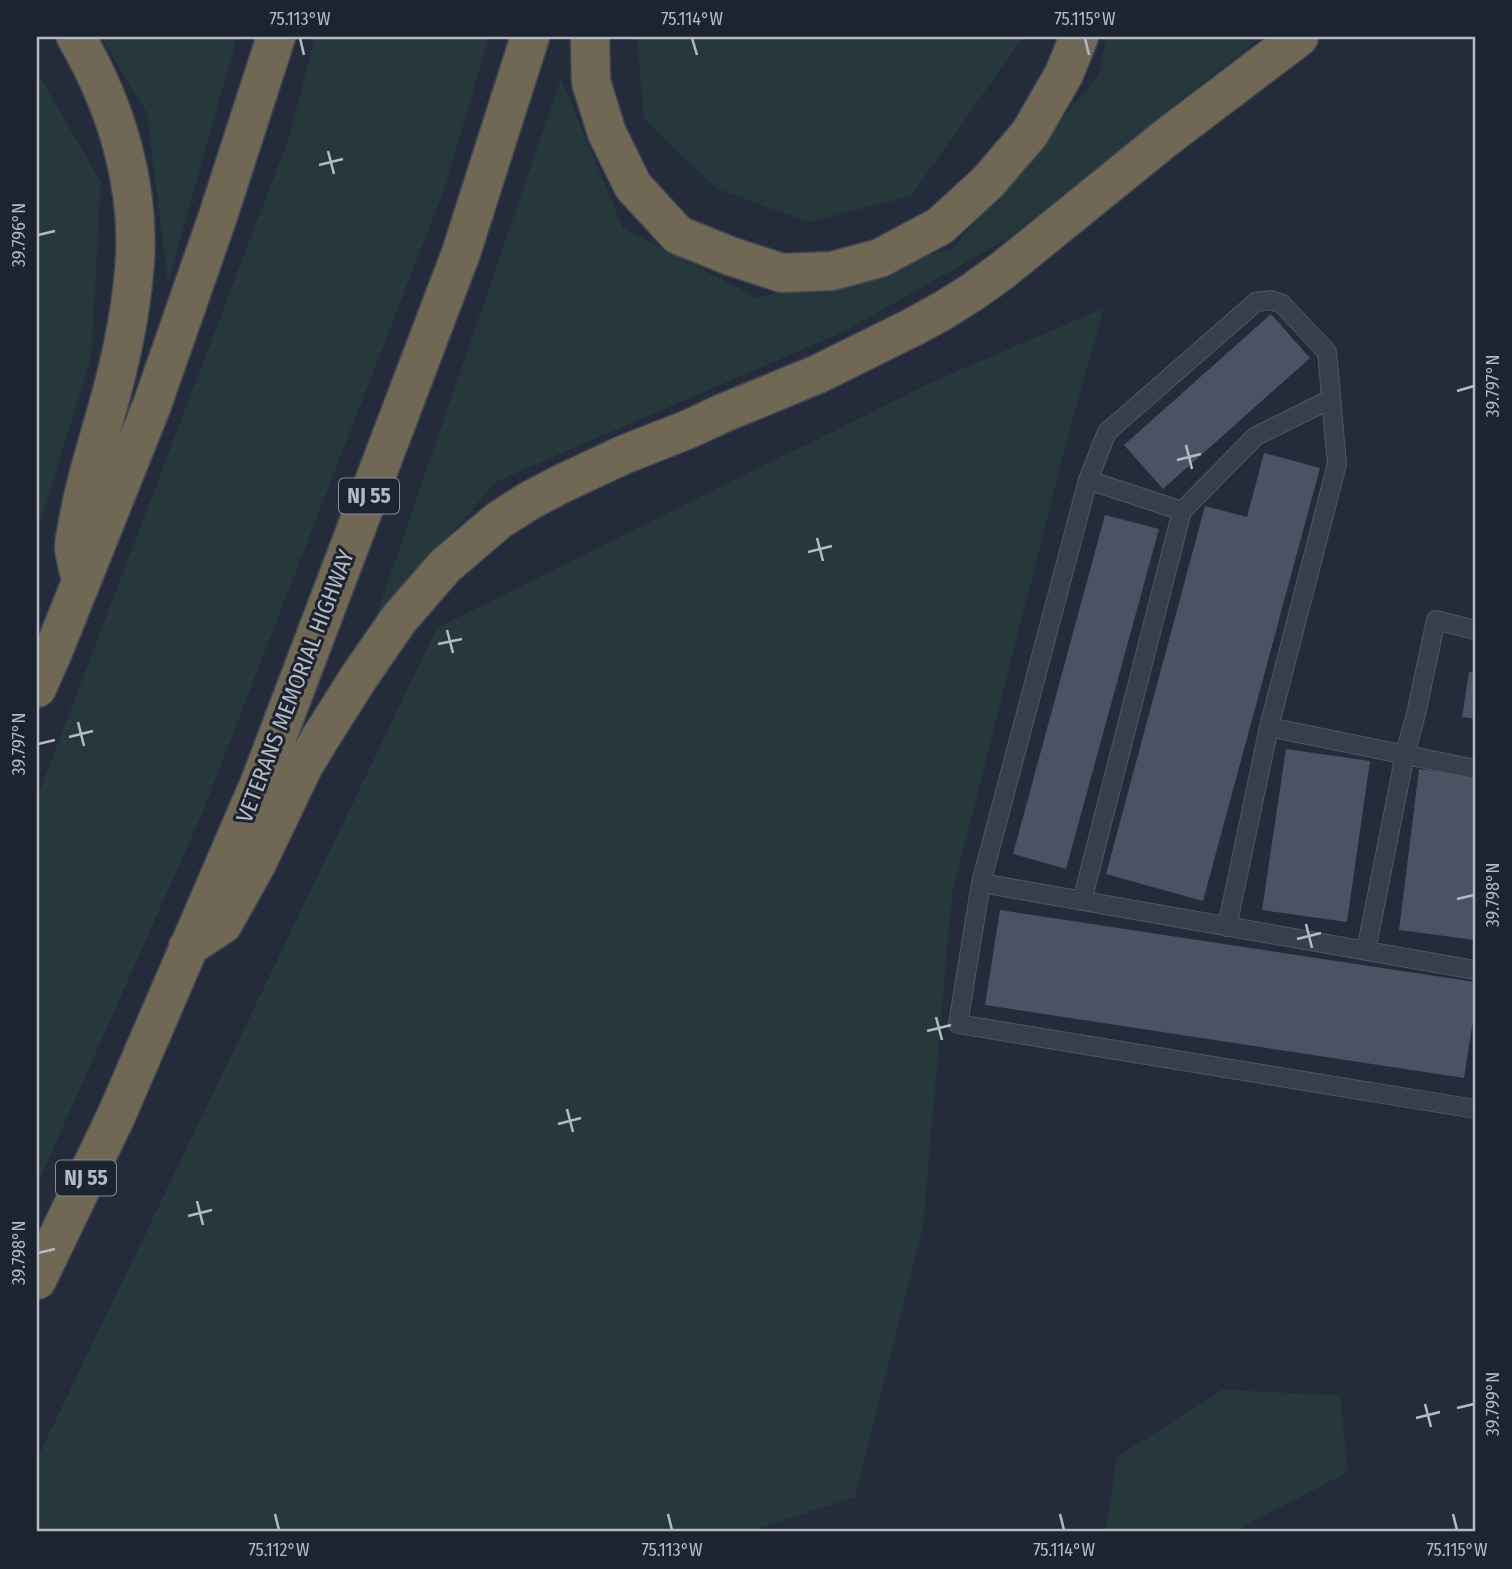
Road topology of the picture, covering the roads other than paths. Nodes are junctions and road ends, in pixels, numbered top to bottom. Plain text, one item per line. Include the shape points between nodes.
1 (76, 37) edge
2 (276, 37) edge
3 (530, 37) edge
4 (590, 37) edge
5 (1079, 37) edge
6 (1299, 37) edge
7 (1331, 398) junction
8 (1088, 481) junction
9 (1182, 511) junction
10 (80, 586) junction
11 (1475, 630) edge
12 (37, 688) edge
13 (1269, 726) junction
14 (1405, 754) junction
15 (1475, 769) edge
16 (981, 883) junction
17 (1082, 901) junction
18 (1227, 927) junction
19 (188, 947) junction
20 (1366, 951) junction
21 (1475, 970) edge
22 (1475, 1108) edge
23 (37, 1280) edge

1 - 10 highway via 103,87 119,132 135,236 135,270 116,376 74,547
2 - 10 highway via 152,405
3 - 19 highway, VETERANS MEMORIAL HIGHWAY / NJ 55 via 461,253 260,782
4 - 5 highway via 591,82 607,133 633,186 678,235 782,273 832,271 880,258 940,226 988,182 1030,133
6 - 19 highway via 1003,270 944,310 840,364 591,470 499,520 445,566 399,619 303,767 223,924
7 - 8 lane via 1327,352 1282,304 1261,300 1107,432
7 - 9 lane via 1256,436
7 - 13 lane via 1337,464
8 - 9 lane
8 - 16 lane
9 - 17 lane
10 - 12 highway
11 - 14 lane via 1436,620
13 - 14 lane
13 - 18 lane
14 - 15 lane
14 - 20 lane
16 - 17 lane
16 - 22 lane via 958,1024
17 - 18 lane
18 - 20 lane
19 - 23 highway, VETERANS MEMORIAL HIGHWAY / NJ 55 via 117,1114
20 - 21 lane

